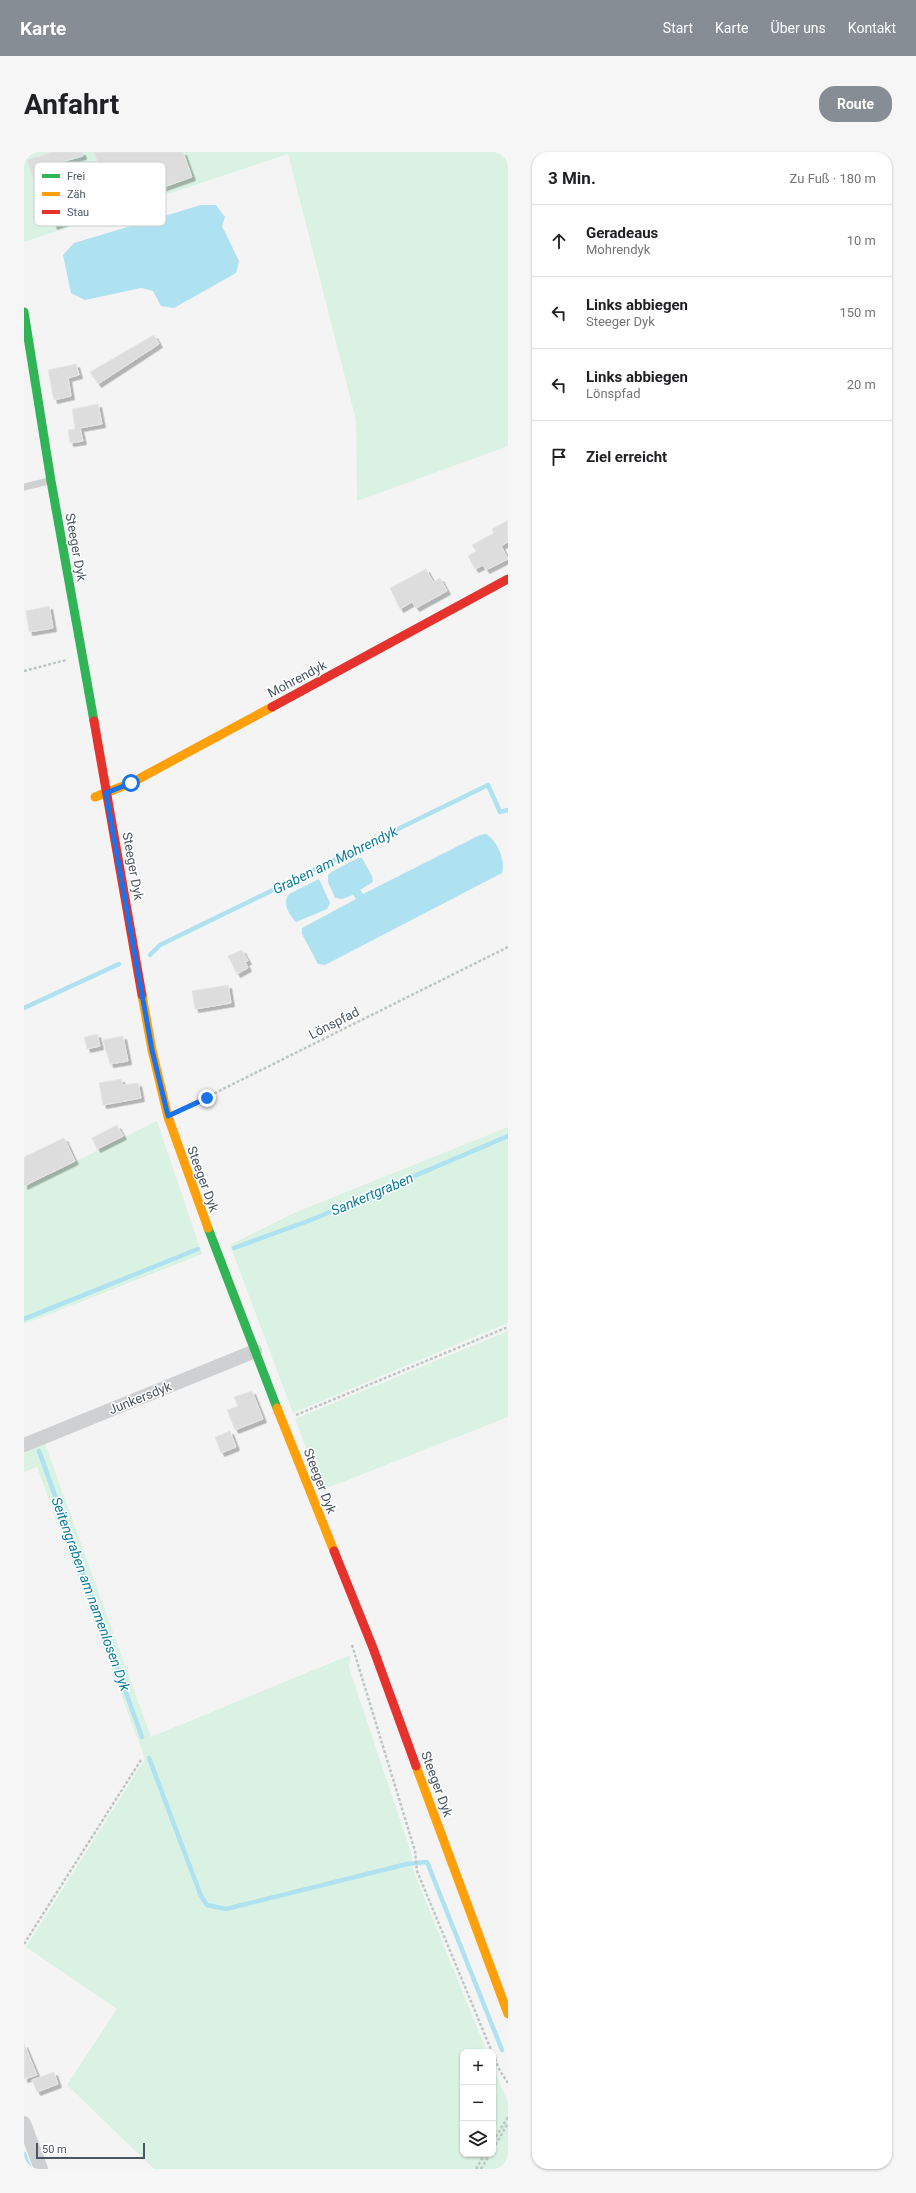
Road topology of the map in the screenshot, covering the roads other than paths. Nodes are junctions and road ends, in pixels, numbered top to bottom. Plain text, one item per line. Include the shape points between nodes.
1 (24, 312) edge
2 (51, 481) junction
3 (24, 488) edge
4 (508, 579) edge
5 (106, 793) junction
6 (95, 796) dead end
7 (255, 1351) junction
8 (24, 1445) edge
9 (508, 2014) edge
10 (24, 2123) edge
11 (42, 2169) edge

1 - 2 street, Steeger Dyk
2 - 3 lane
2 - 5 street, Steeger Dyk
4 - 5 street, Mohrendyk via 138,780
5 - 6 street, Mohrendyk
5 - 7 street, Steeger Dyk via 152,1050 168,1116 195,1196
7 - 8 street, Junkersdyk
7 - 9 street, Steeger Dyk via 373,1648
10 - 11 street

